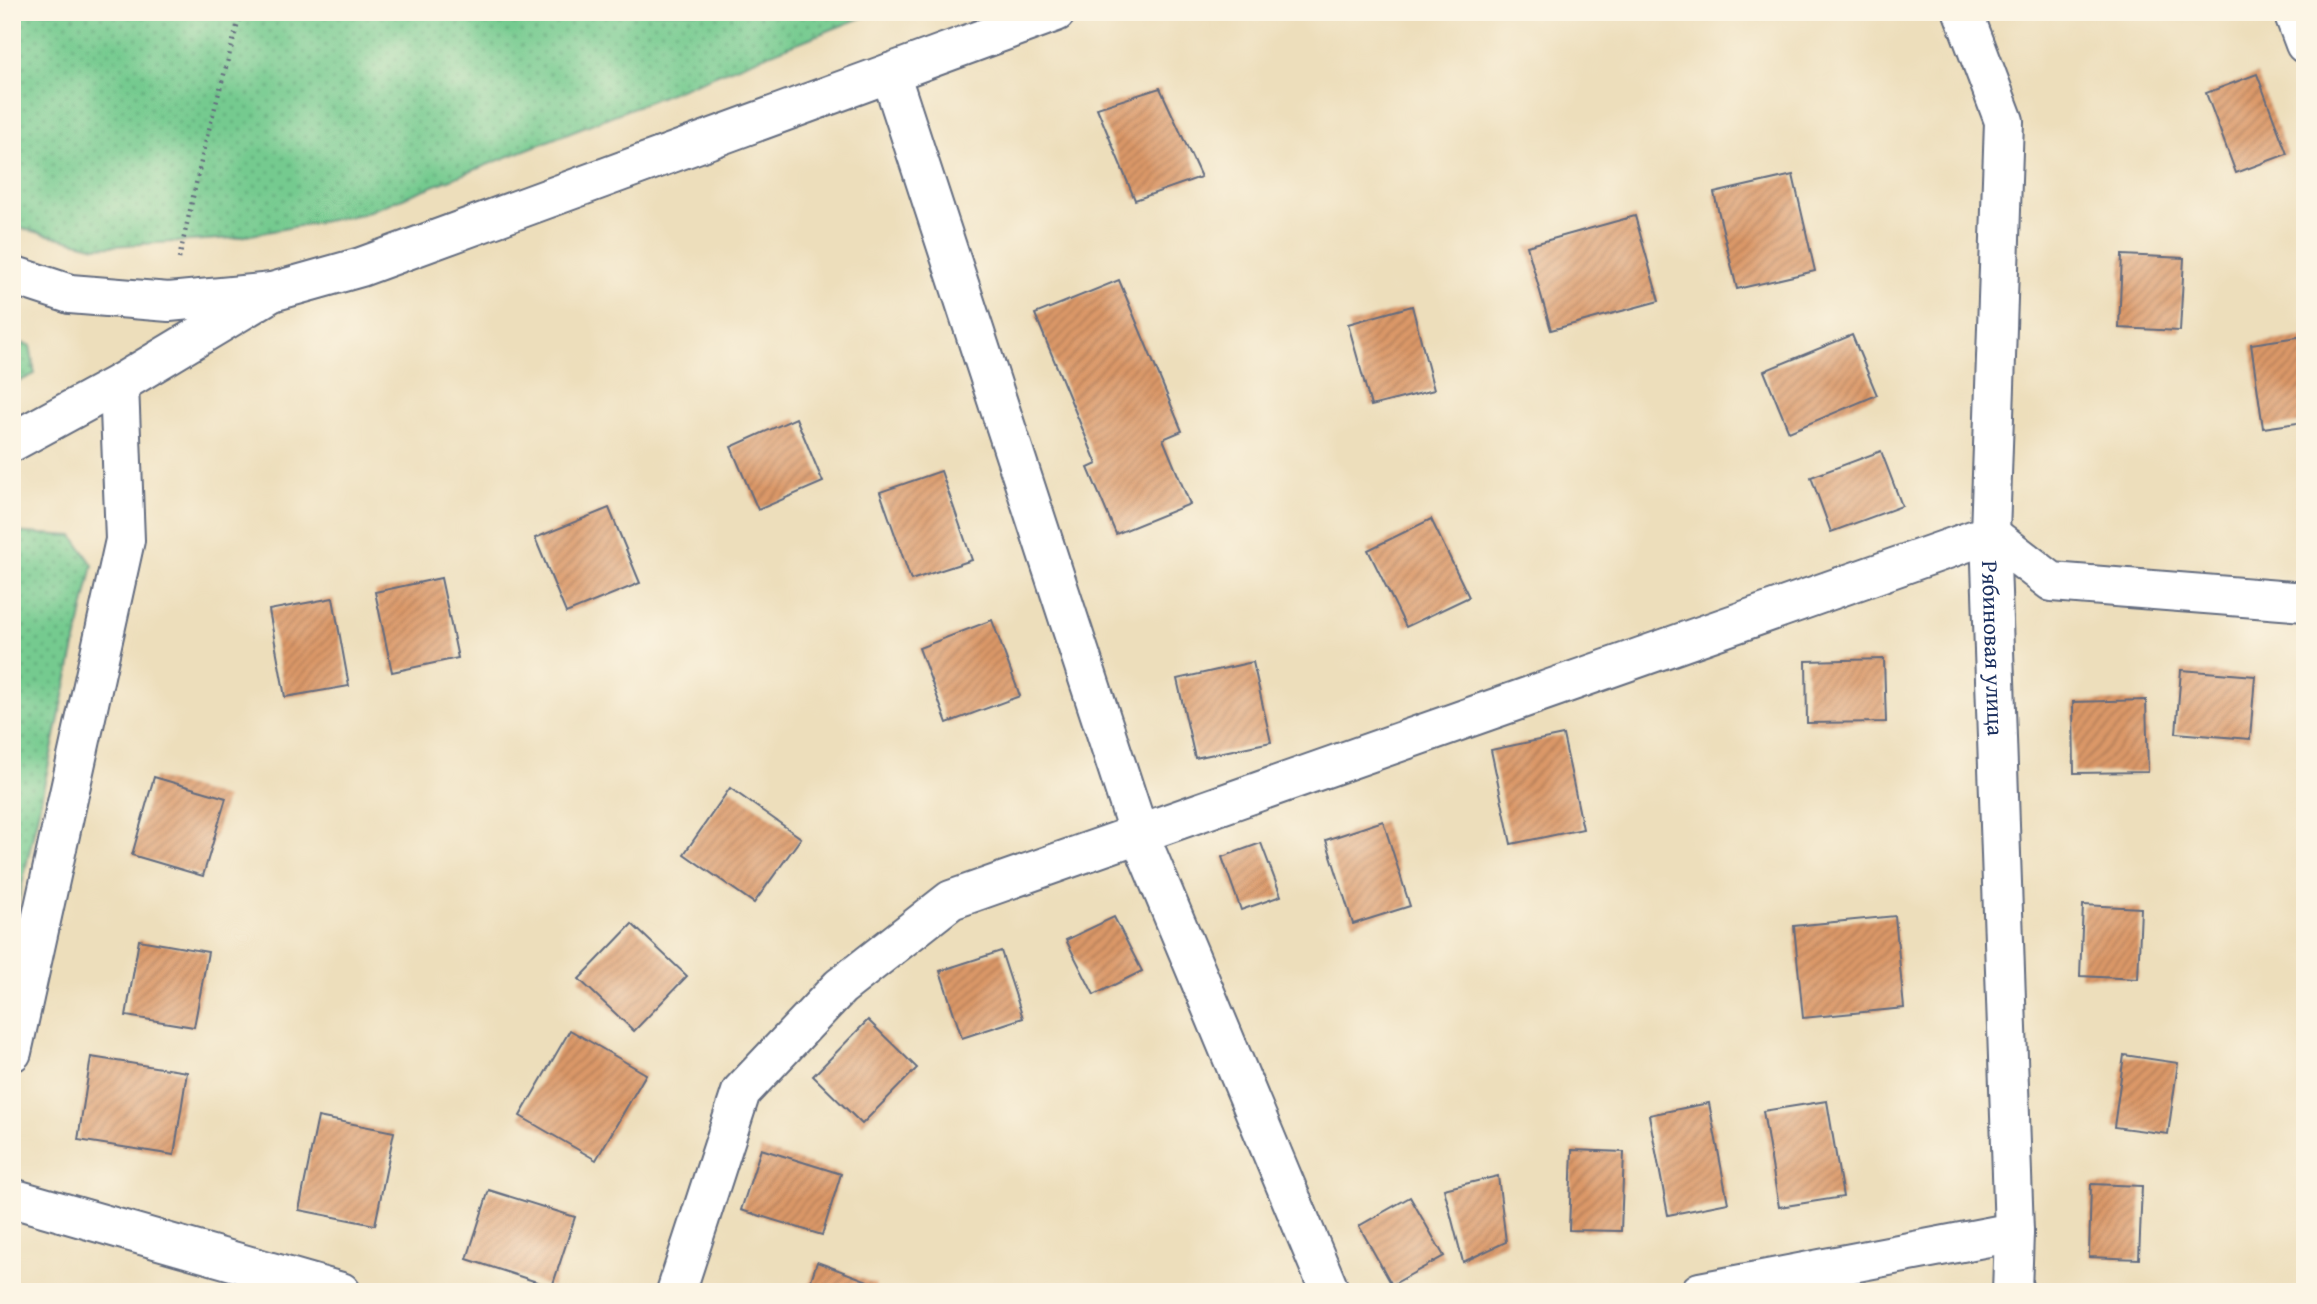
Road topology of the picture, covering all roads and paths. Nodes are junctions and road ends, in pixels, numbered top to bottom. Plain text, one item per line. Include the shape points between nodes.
1 (241, 12) edge
2 (1056, 12) edge
3 (1963, 12) edge
4 (2293, 12) edge
5 (2305, 44) edge
6 (890, 73) junction
7 (12, 275) edge
8 (272, 292) junction
9 (169, 302) junction
10 (119, 384) junction
11 (12, 442) edge
12 (1990, 534) junction
13 (2305, 602) edge
14 (1139, 834) junction
15 (12, 1052) edge
16 (12, 1198) edge
17 (2014, 1232) junction
18 (341, 1292) edge
19 (676, 1292) edge
20 (1330, 1292) edge
21 (1700, 1292) edge
22 (2011, 1292) edge

1 - 9 path
2 - 6 street
3 - 12 street, Рябиновая улица via 2004,121
4 - 5 street
6 - 8 street via 361,267
6 - 14 street
7 - 9 street via 70,294
8 - 9 street
8 - 10 street
10 - 11 street
10 - 15 street via 125,540
12 - 13 street via 2052,582
12 - 14 street
12 - 17 street, Рябиновая улица
14 - 19 street via 951,900 840,987 741,1092
14 - 20 street
16 - 18 street
17 - 21 street
17 - 22 street, Рябиновая улица

